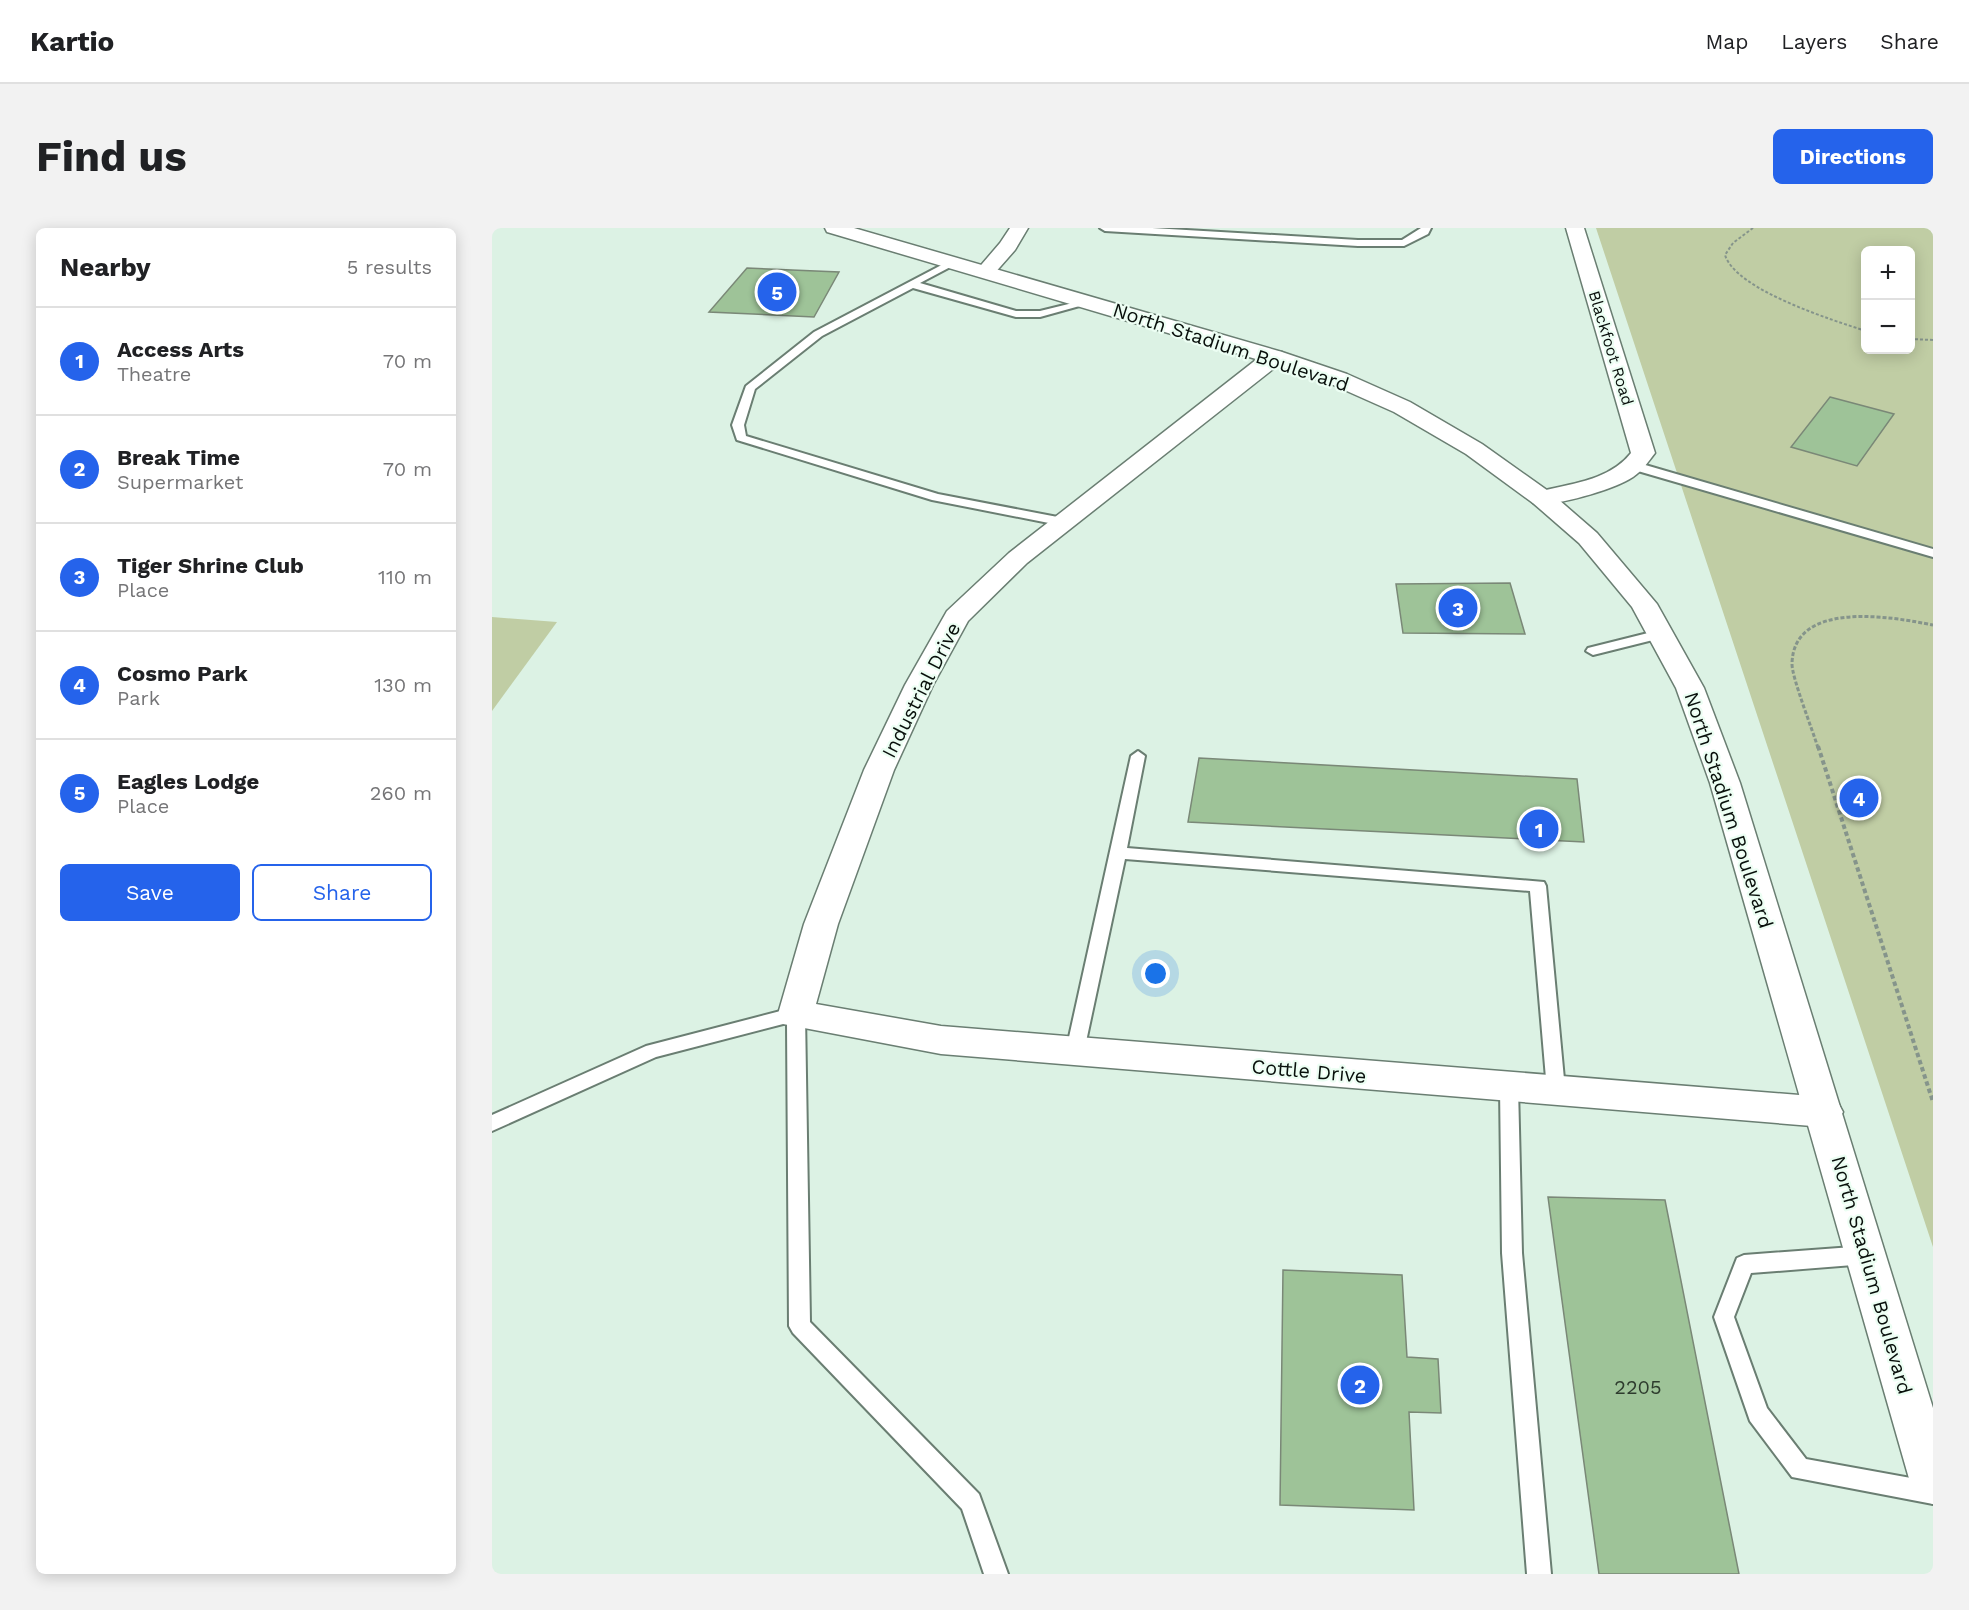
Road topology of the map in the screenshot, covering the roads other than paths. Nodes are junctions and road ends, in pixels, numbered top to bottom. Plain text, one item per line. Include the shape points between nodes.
1 (834, 228) edge
2 (1019, 228) edge
3 (1105, 228) edge
4 (1426, 228) edge
5 (1575, 228) edge
6 (953, 262) junction
7 (986, 271) junction
8 (910, 284) junction
9 (1089, 302) junction
10 (1274, 357) junction
11 (1635, 466) junction
12 (1542, 498) junction
13 (1064, 522) junction
14 (1933, 553) edge
15 (1660, 634) junction
16 (1593, 651) dead end
17 (1138, 756) dead end
18 (1118, 853) junction
19 (796, 1014) junction
20 (1075, 1051) junction
21 (1509, 1087) junction
22 (1556, 1090) junction
23 (1824, 1112) junction
24 (492, 1123) edge
25 (1866, 1255) junction
26 (1933, 1482) edge
27 (1933, 1493) edge
28 (996, 1574) edge
29 (1539, 1574) edge

1 - 6 street, North Stadium Boulevard
2 - 7 street
3 - 4 lane via 1358,243 1404,243
5 - 11 street, Blackfoot Road via 1643,453
6 - 7 street, North Stadium Boulevard
6 - 8 lane
7 - 9 street, North Stadium Boulevard
8 - 9 lane via 1016,314 1040,314
8 - 13 lane via 818,334 750,388 738,425 741,438 936,497
9 - 10 street, North Stadium Boulevard
10 - 12 street, North Stadium Boulevard via 1339,379 1402,407 1474,449
10 - 13 street, Industrial Drive
11 - 12 street via 1618,477
11 - 14 lane
12 - 15 street, North Stadium Boulevard via 1588,538 1644,604
13 - 19 street, Industrial Drive via 1018,558 957,617 919,685 879,770 833,891
15 - 16 lane
15 - 23 street, North Stadium Boulevard via 1690,687 1725,783
17 - 18 lane
18 - 20 lane
18 - 22 lane via 1538,886
19 - 20 street, Cottle Drive via 941,1040
19 - 24 lane via 652,1051
19 - 28 lane via 801,1326 971,1502
20 - 21 street, Cottle Drive
21 - 22 street, Cottle Drive
21 - 29 lane via 1512,1253
22 - 23 street, Cottle Drive
23 - 25 street, North Stadium Boulevard
25 - 26 street, North Stadium Boulevard
25 - 27 lane via 1744,1264 1724,1317 1758,1414 1800,1469

